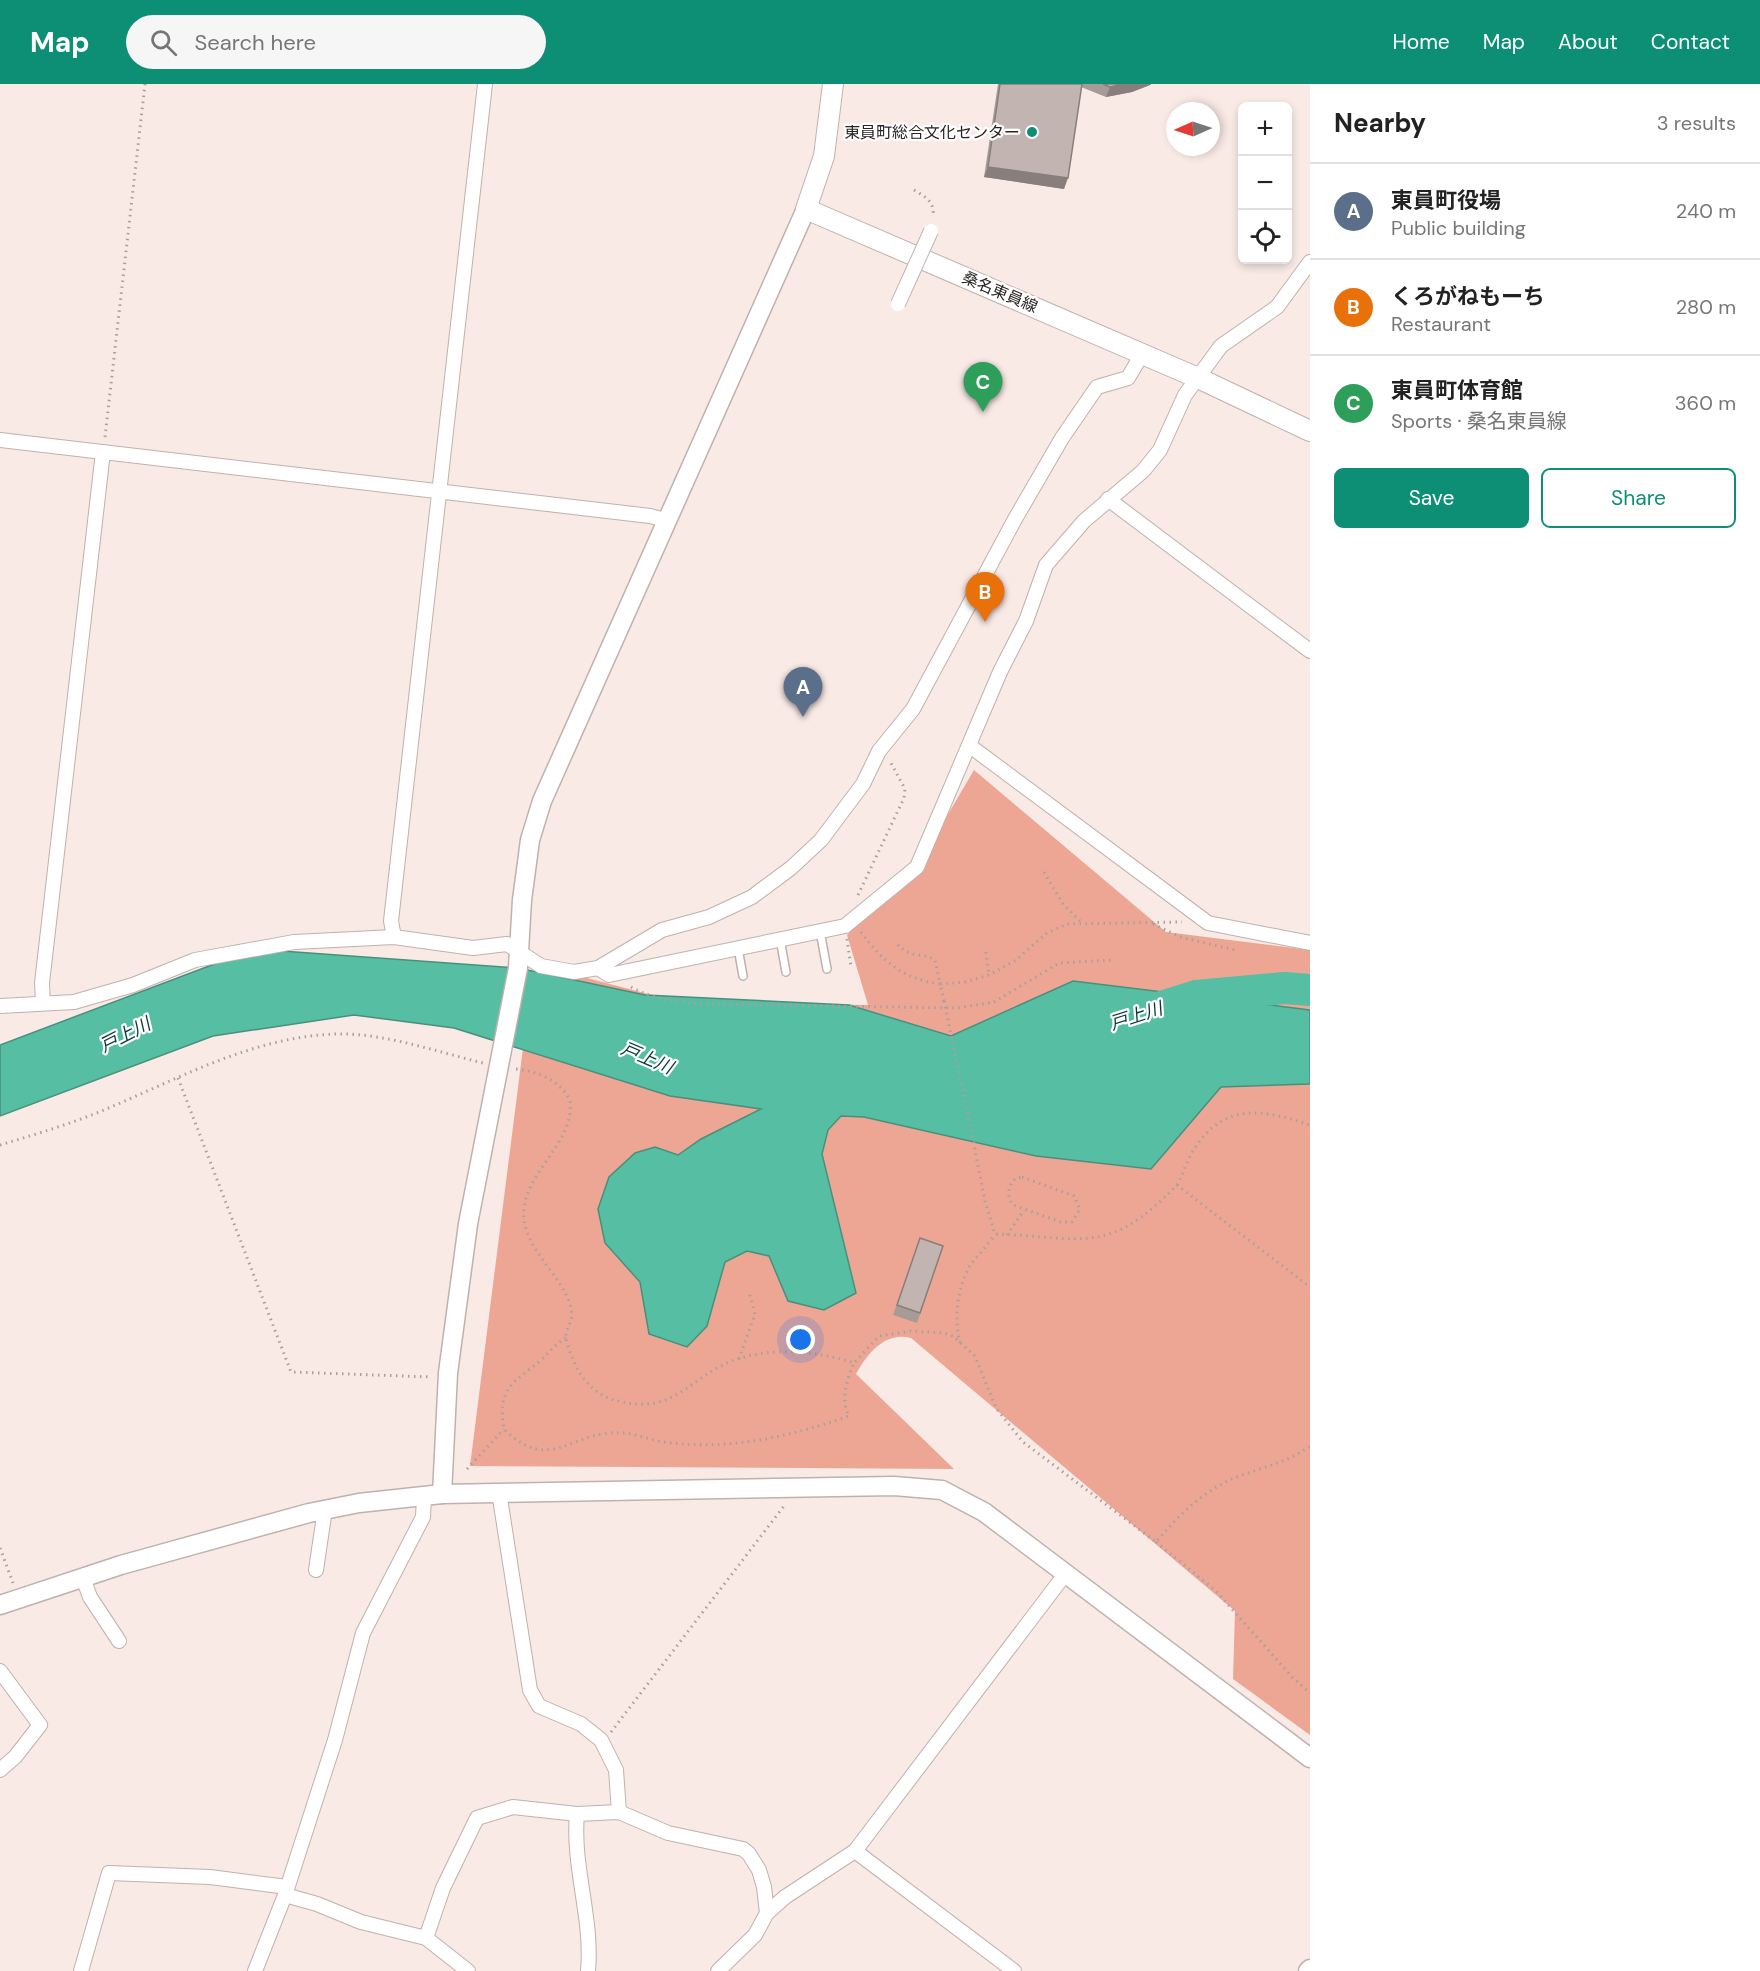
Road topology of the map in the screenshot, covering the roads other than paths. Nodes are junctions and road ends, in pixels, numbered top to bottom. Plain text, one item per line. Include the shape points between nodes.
1 (485, 84) edge
2 (832, 84) edge
3 (806, 209) junction
4 (931, 231) road end
5 (1310, 261) edge
6 (898, 304) dead end
7 (1142, 354) junction
8 (1198, 378) junction
9 (1310, 431) edge
10 (0, 440) edge
11 (103, 452) junction
12 (439, 491) junction
13 (1108, 499) junction
14 (665, 520) junction
15 (1310, 651) edge
16 (970, 746) junction
17 (819, 931) junction
18 (394, 937) junction
19 (780, 939) junction
20 (1310, 943) edge
21 (738, 948) junction
22 (519, 960) junction
23 (827, 969) dead end
24 (603, 971) junction
25 (786, 972) dead end
26 (743, 976) dead end
27 (43, 1003) junction
28 (0, 1006) edge
29 (499, 1492) junction
30 (433, 1495) junction
31 (325, 1509) junction
32 (316, 1570) dead end
33 (1066, 1574) junction
34 (83, 1578) junction
35 (0, 1605) edge
36 (119, 1641) dead end
37 (0, 1671) edge
38 (1310, 1758) edge
39 (0, 1770) edge
40 (619, 1812) junction
41 (577, 1814) junction
42 (855, 1851) junction
43 (286, 1891) junction
44 (767, 1913) junction
45 (426, 1938) junction
46 (81, 1971) edge
47 (255, 1971) edge
48 (468, 1971) edge
49 (588, 1971) edge
50 (718, 1971) edge
51 (1014, 1971) edge

1 - 12 street
2 - 3 main road via 824,156
3 - 7 main road, 桑名東員線
3 - 14 street
4 - 6 street, bridge
5 - 8 street via 1277,307 1221,346
7 - 8 main road, 桑名東員線
7 - 24 street via 1128,378 1097,387 1062,438 913,709 879,751 863,784 821,840 752,897 709,917 662,930
8 - 9 main road, 桑名東員線
8 - 13 street via 1185,395 1161,450 1143,471
10 - 11 street
11 - 12 street
11 - 27 street via 42,983
12 - 14 street
12 - 18 street via 391,921
13 - 15 street
13 - 16 street via 1046,565 1026,621
14 - 22 street via 542,801 529,850
16 - 17 street via 917,867 846,926
16 - 20 street via 1203,920
17 - 19 street
17 - 23 lane
18 - 22 street via 473,948 507,944
18 - 27 street via 294,942 229,953 195,960 74,1002
19 - 21 street
19 - 25 lane
21 - 24 street
21 - 26 lane
22 - 24 street via 574,972
22 - 30 street via 468,1224
27 - 28 street
29 - 30 street
29 - 33 street via 911,1486 942,1491 984,1512
29 - 40 street via 530,1690 539,1706 581,1724 601,1740 616,1770
30 - 31 street
30 - 43 street via 363,1633 335,1740
31 - 32 street
31 - 34 street via 204,1540
33 - 38 street
33 - 42 street
34 - 35 street
34 - 36 street via 90,1597
37 - 39 street via 40,1725
40 - 41 street
40 - 44 street via 678,1836 743,1849 759,1870
41 - 45 street via 513,1807 477,1818 442,1888
41 - 49 street via 575,1834 589,1927
42 - 44 street
42 - 51 street
43 - 45 street via 361,1922
43 - 46 street via 210,1877 108,1873
43 - 47 street
44 - 50 street via 755,1935
45 - 48 street

